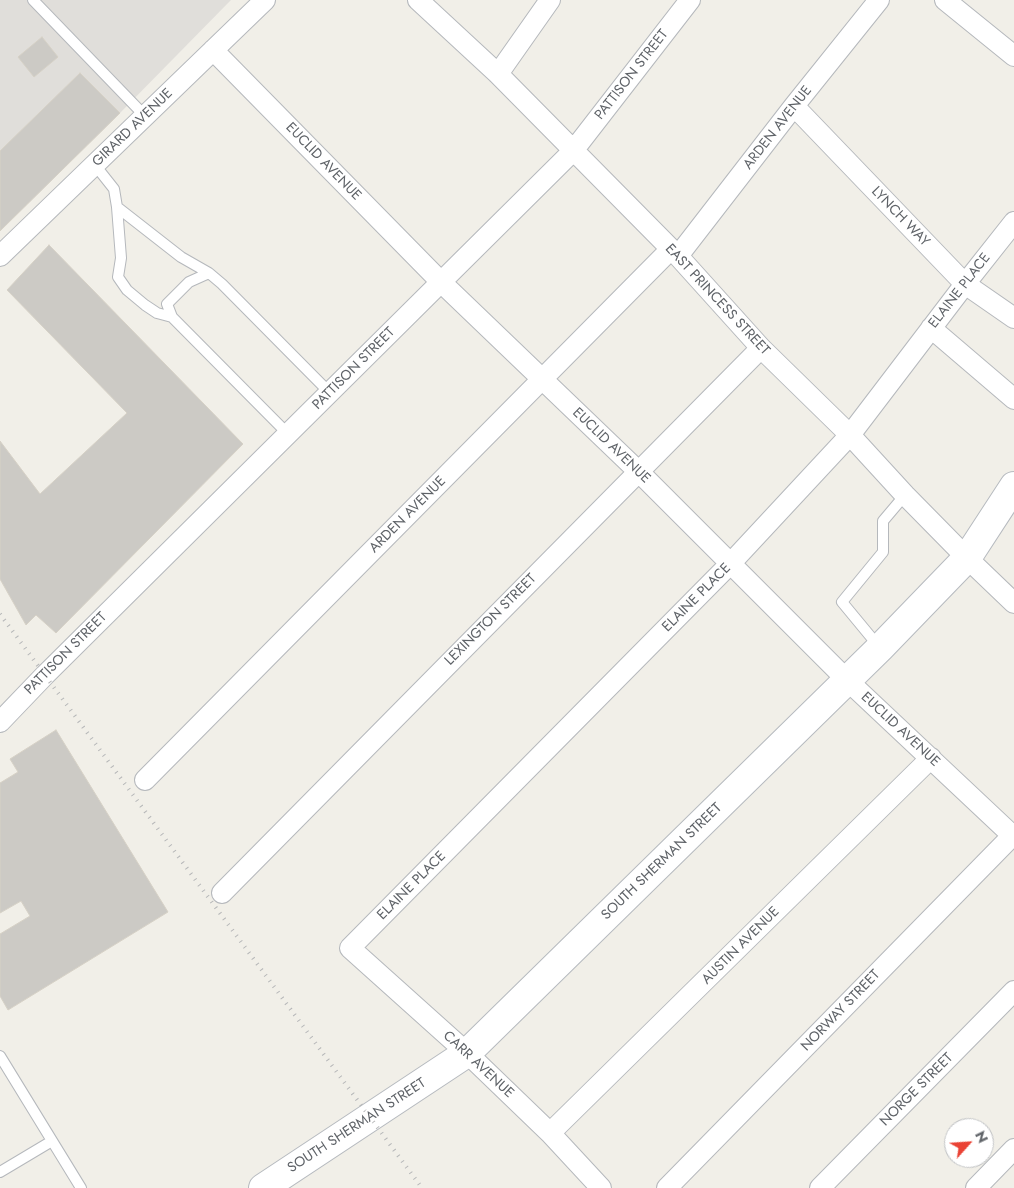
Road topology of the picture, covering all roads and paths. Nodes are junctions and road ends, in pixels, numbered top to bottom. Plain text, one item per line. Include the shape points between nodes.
1 (33, 0) edge
2 (265, 0) edge
3 (418, 0) edge
4 (550, 0) edge
5 (690, 0) edge
6 (879, 0) edge
7 (945, 0) edge
8 (213, 50) junction
9 (1014, 56) edge
10 (498, 74) junction
11 (794, 106) junction
12 (145, 116) junction
13 (573, 151) junction
14 (95, 165) junction
15 (117, 207) junction
16 (1014, 222) edge
17 (674, 253) junction
18 (0, 256) edge
19 (209, 273) junction
20 (442, 283) junction
21 (965, 284) junction
22 (172, 317) junction
23 (1014, 318) edge
24 (931, 328) junction
25 (761, 348) junction
26 (542, 379) junction
27 (330, 393) junction
28 (1014, 399) edge
29 (288, 434) junction
30 (850, 435) junction
31 (638, 472) junction
32 (1014, 486) edge
33 (905, 495) junction
34 (967, 558) junction
35 (730, 564) junction
36 (1014, 603) edge
37 (880, 648) junction
38 (847, 680) junction
39 (0, 722) edge
40 (932, 758) junction
41 (145, 780) dead end
42 (1013, 836) edge
43 (222, 892) dead end
44 (350, 948) joint
45 (1014, 992) edge
46 (467, 1053) junction
47 (0, 1056) edge
48 (550, 1133) junction
49 (52, 1141) junction
50 (1014, 1149) edge
51 (0, 1172) edge
52 (81, 1188) edge
53 (263, 1188) edge
54 (601, 1188) edge
55 (667, 1188) edge
56 (820, 1188) edge
57 (976, 1188) edge

1 - 12 lane
2 - 8 street, GIRARD AVENUE
3 - 10 street, EAST PRINCESS STREET
4 - 10 street
5 - 13 street, PATTISON STREET
6 - 11 street, ARDEN AVENUE
7 - 9 street
8 - 12 street, GIRARD AVENUE
8 - 20 street, EUCLID AVENUE
10 - 13 street, EAST PRINCESS STREET
11 - 17 street, ARDEN AVENUE
11 - 21 street, LYNCH WAY
12 - 14 street, GIRARD AVENUE
13 - 17 street, EAST PRINCESS STREET
13 - 20 street, PATTISON STREET
14 - 15 lane via 114,189
14 - 18 street, GIRARD AVENUE
15 - 19 lane via 181,257
15 - 22 lane via 121,258 118,277 127,290 145,305 156,313
16 - 21 street, ELAINE PLACE
17 - 25 street, EAST PRINCESS STREET
17 - 26 street, ARDEN AVENUE
19 - 22 lane via 188,282 167,304
19 - 27 lane
20 - 26 street, EUCLID AVENUE
20 - 27 street, PATTISON STREET
21 - 23 street, LYNCH WAY
21 - 24 street, ELAINE PLACE
22 - 29 lane
24 - 28 street
24 - 30 street, ELAINE PLACE
25 - 30 street, EAST PRINCESS STREET
25 - 31 street, LEXINGTON STREET
26 - 31 street, EUCLID AVENUE
26 - 41 street, ARDEN AVENUE
27 - 29 street, PATTISON STREET
29 - 39 street, PATTISON STREET
30 - 33 street, EAST PRINCESS STREET
30 - 35 street, ELAINE PLACE
31 - 35 street, EUCLID AVENUE
31 - 43 street, LEXINGTON STREET
32 - 34 main road, SOUTH SHERMAN STREET
33 - 34 street, EAST PRINCESS STREET
33 - 37 lane via 883,521 883,552 842,602
34 - 36 street, EAST PRINCESS STREET
34 - 37 main road, SOUTH SHERMAN STREET
35 - 38 street, EUCLID AVENUE
35 - 44 street, ELAINE PLACE
37 - 38 main road, SOUTH SHERMAN STREET
38 - 40 street, EUCLID AVENUE
38 - 46 main road, SOUTH SHERMAN STREET
40 - 42 street, EUCLID AVENUE
40 - 48 street, AUSTIN AVENUE
42 - 55 street, NORWAY STREET
44 - 46 street, CARR AVENUE
45 - 56 street, NORGE STREET
46 - 48 street, CARR AVENUE
46 - 53 main road, SOUTH SHERMAN STREET
47 - 49 lane
48 - 54 street, CARR AVENUE
49 - 51 lane
49 - 52 lane
50 - 57 street

